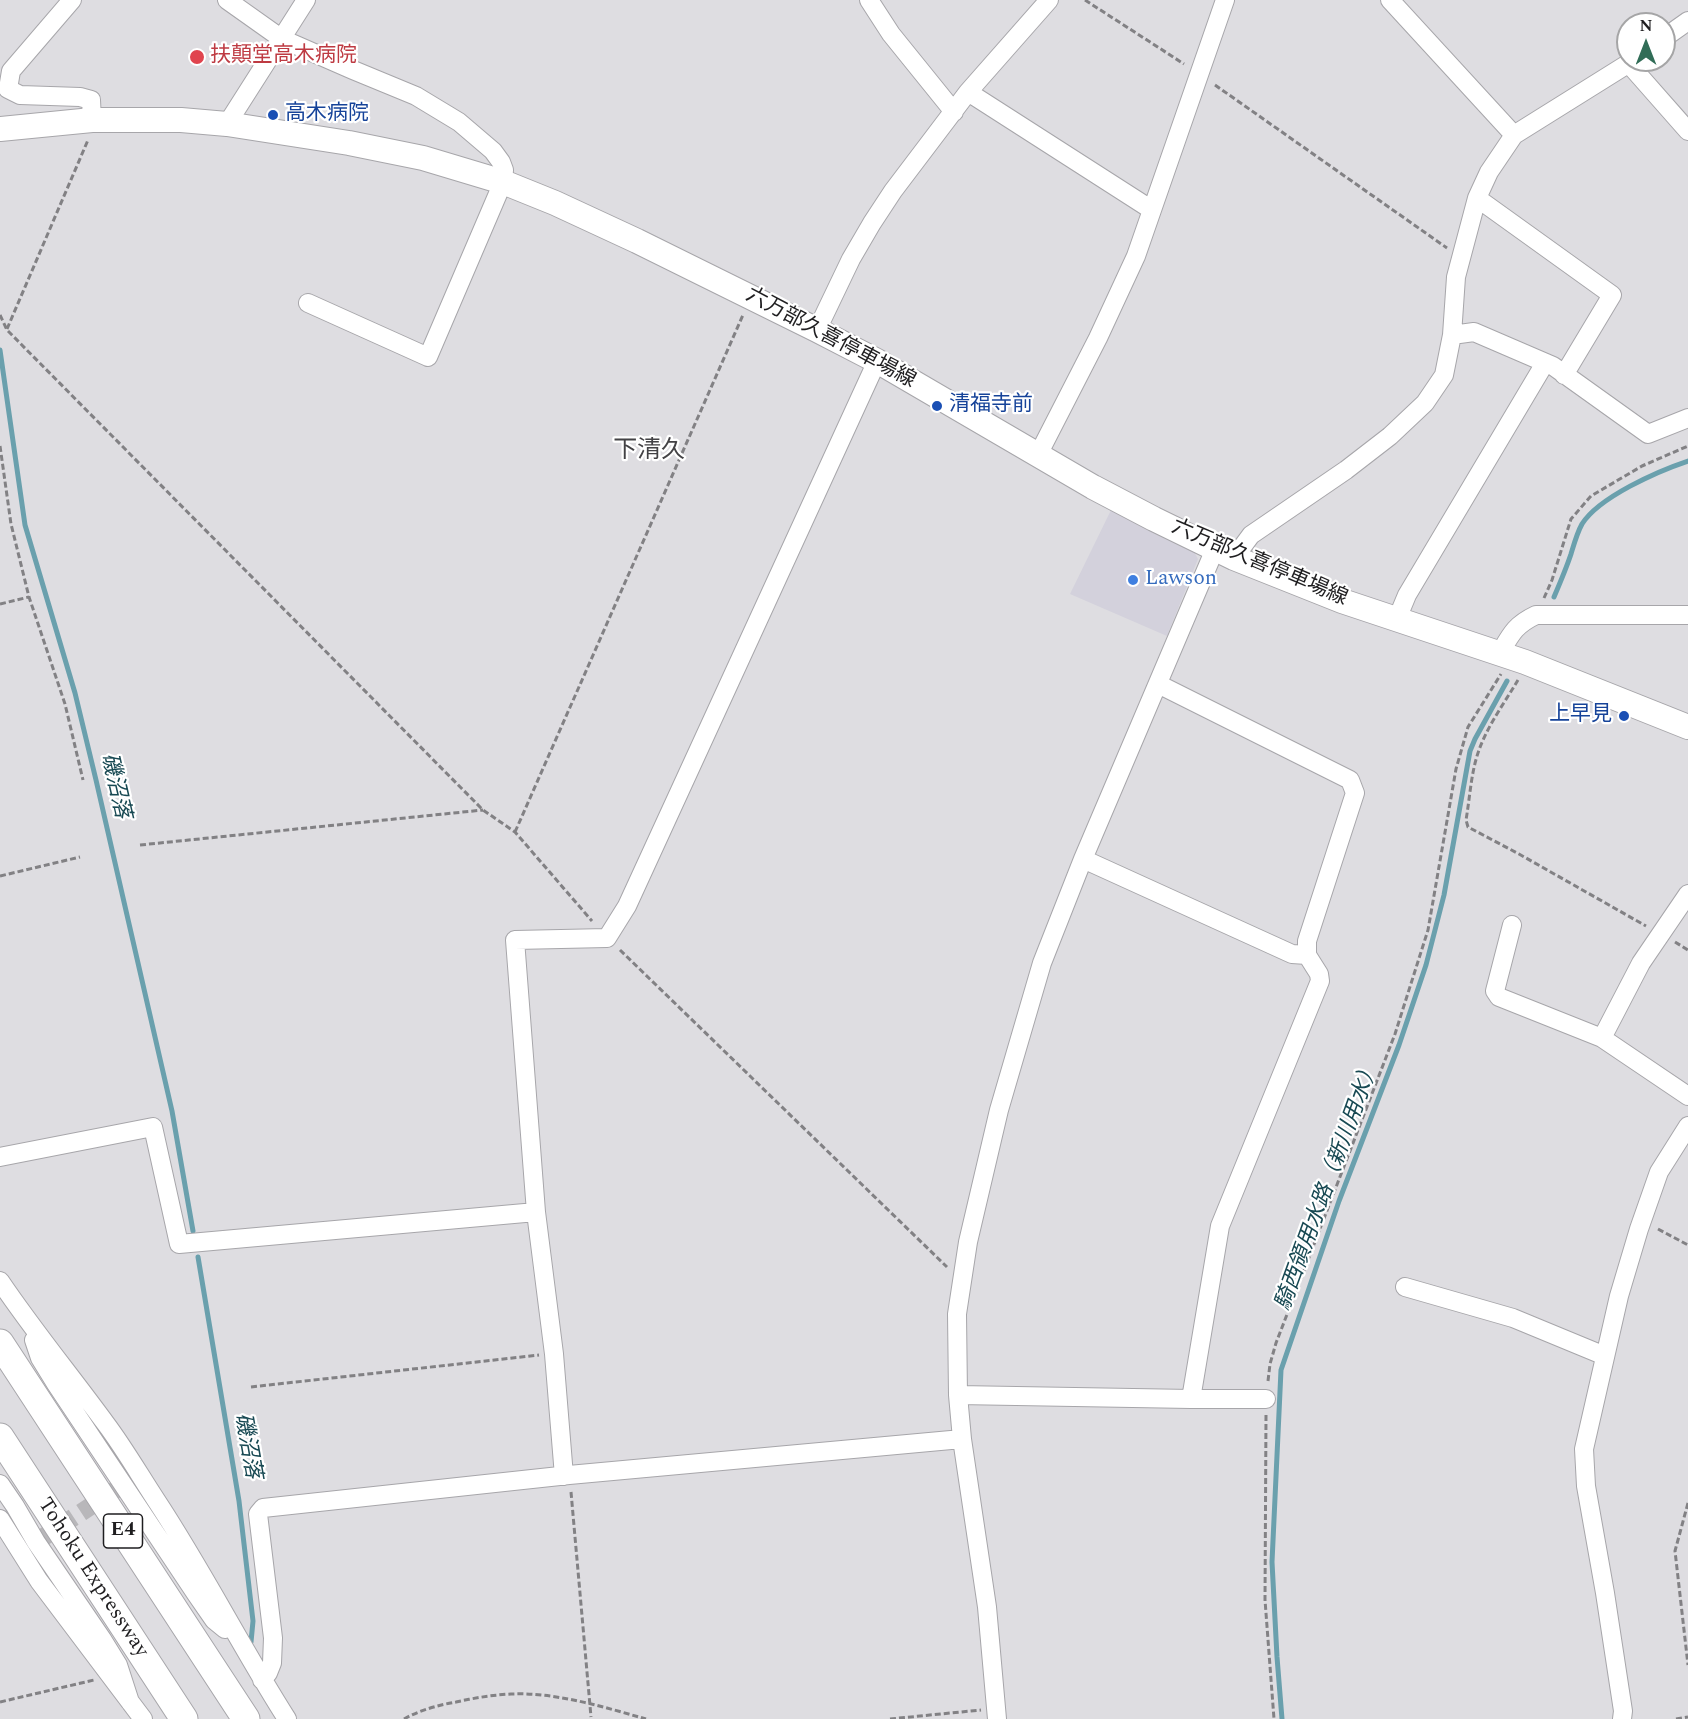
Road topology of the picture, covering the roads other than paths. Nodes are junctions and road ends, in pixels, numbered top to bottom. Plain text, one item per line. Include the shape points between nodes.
1 (72, 0) edge
2 (227, 0) edge
3 (306, 0) edge
4 (869, 0) edge
5 (1049, 0) edge
6 (1226, 0) edge
7 (1390, 0) edge
8 (282, 39) junction
9 (1616, 71) edge
10 (1639, 72) edge
11 (968, 92) junction
12 (954, 112) junction
13 (92, 120) junction
14 (227, 124) junction
15 (0, 129) edge
16 (1688, 131) edge
17 (1514, 135) junction
18 (503, 182) junction
19 (1477, 198) junction
20 (1152, 210) junction
21 (308, 303) dead end
22 (817, 330) junction
23 (1452, 335) junction
24 (877, 361) junction
25 (1545, 363) junction
26 (1564, 375) junction
27 (1688, 418) edge
28 (1038, 455) junction
29 (1225, 553) junction
30 (1688, 615) edge
31 (1397, 619) junction
32 (1501, 663) junction
33 (1158, 684) junction
34 (1688, 727) edge
35 (1083, 859) junction
36 (1688, 894) edge
37 (1512, 925) dead end
38 (1307, 955) junction
39 (1602, 1038) junction
40 (1688, 1096) edge
41 (1688, 1126) edge
42 (0, 1157) edge
43 (536, 1212) junction
44 (0, 1281) edge
45 (1405, 1287) dead end
46 (0, 1343) edge
47 (1605, 1356) junction
48 (958, 1395) junction
49 (1191, 1399) junction
50 (1266, 1399) road end
51 (0, 1437) edge
52 (962, 1439) junction
53 (567, 1475) junction
54 (0, 1484) edge
55 (0, 1519) edge
56 (262, 1680) junction
57 (130, 1702) junction
58 (996, 1714) edge
59 (143, 1719) edge
60 (184, 1719) edge
61 (246, 1719) edge
62 (287, 1719) edge
63 (1622, 1719) edge

1 - 13 street via 11,71 8,89 20,95 91,100
2 - 8 street
3 - 8 street
4 - 12 street via 891,34
5 - 11 street
6 - 20 street
7 - 17 street
8 - 14 street
8 - 18 street via 416,96 459,122 493,151 504,170
9 - 17 street
10 - 16 street
11 - 12 street
11 - 20 street
12 - 22 street via 872,223
13 - 14 main road, 六万部久喜停車場線
13 - 15 main road, 六万部久喜停車場線
14 - 18 main road, 六万部久喜停車場線 via 423,158
17 - 19 street
18 - 21 street via 428,357
18 - 22 main road, 六万部久喜停車場線 via 565,207
19 - 23 street via 1456,277
19 - 26 street via 1612,295
20 - 28 street via 1119,294
22 - 24 main road, 六万部久喜停車場線
23 - 25 street via 1474,332
23 - 29 street via 1444,375 1425,403 1346,470
24 - 28 main road, 六万部久喜停車場線
24 - 43 street via 627,906 607,938 515,940
25 - 26 street
25 - 31 street via 1407,594
26 - 27 street via 1648,434
28 - 29 main road, 六万部久喜停車場線 via 1103,493
29 - 31 main road, 六万部久喜停車場線 via 1313,590
29 - 33 street
30 - 32 street via 1536,615 1513,632
31 - 32 main road, 六万部久喜停車場線
32 - 34 main road, 六万部久喜停車場線
33 - 35 street
33 - 38 street via 1350,780 1355,793 1307,941
35 - 38 street via 1292,954
35 - 48 street via 1042,963 999,1110 968,1242 957,1314
36 - 39 street via 1641,963
37 - 39 street via 1495,991 1498,997
38 - 49 street via 1320,981 1220,1226
39 - 40 street
41 - 47 street via 1659,1172 1619,1296
42 - 43 street via 153,1126 179,1244
43 - 53 street
44 - 56 street via 113,1435 182,1541
45 - 47 street via 1513,1318
46 - 61 highway, E4
47 - 63 street via 1584,1449 1585,1477
48 - 49 street
48 - 52 street
49 - 50 street
51 - 60 highway, Tohoku Expressway / E4
52 - 53 street
52 - 58 street via 987,1607
53 - 56 street via 263,1508 258,1514 273,1646 272,1663
54 - 57 street via 118,1665
55 - 57 street via 39,1581
56 - 62 street
57 - 59 street

